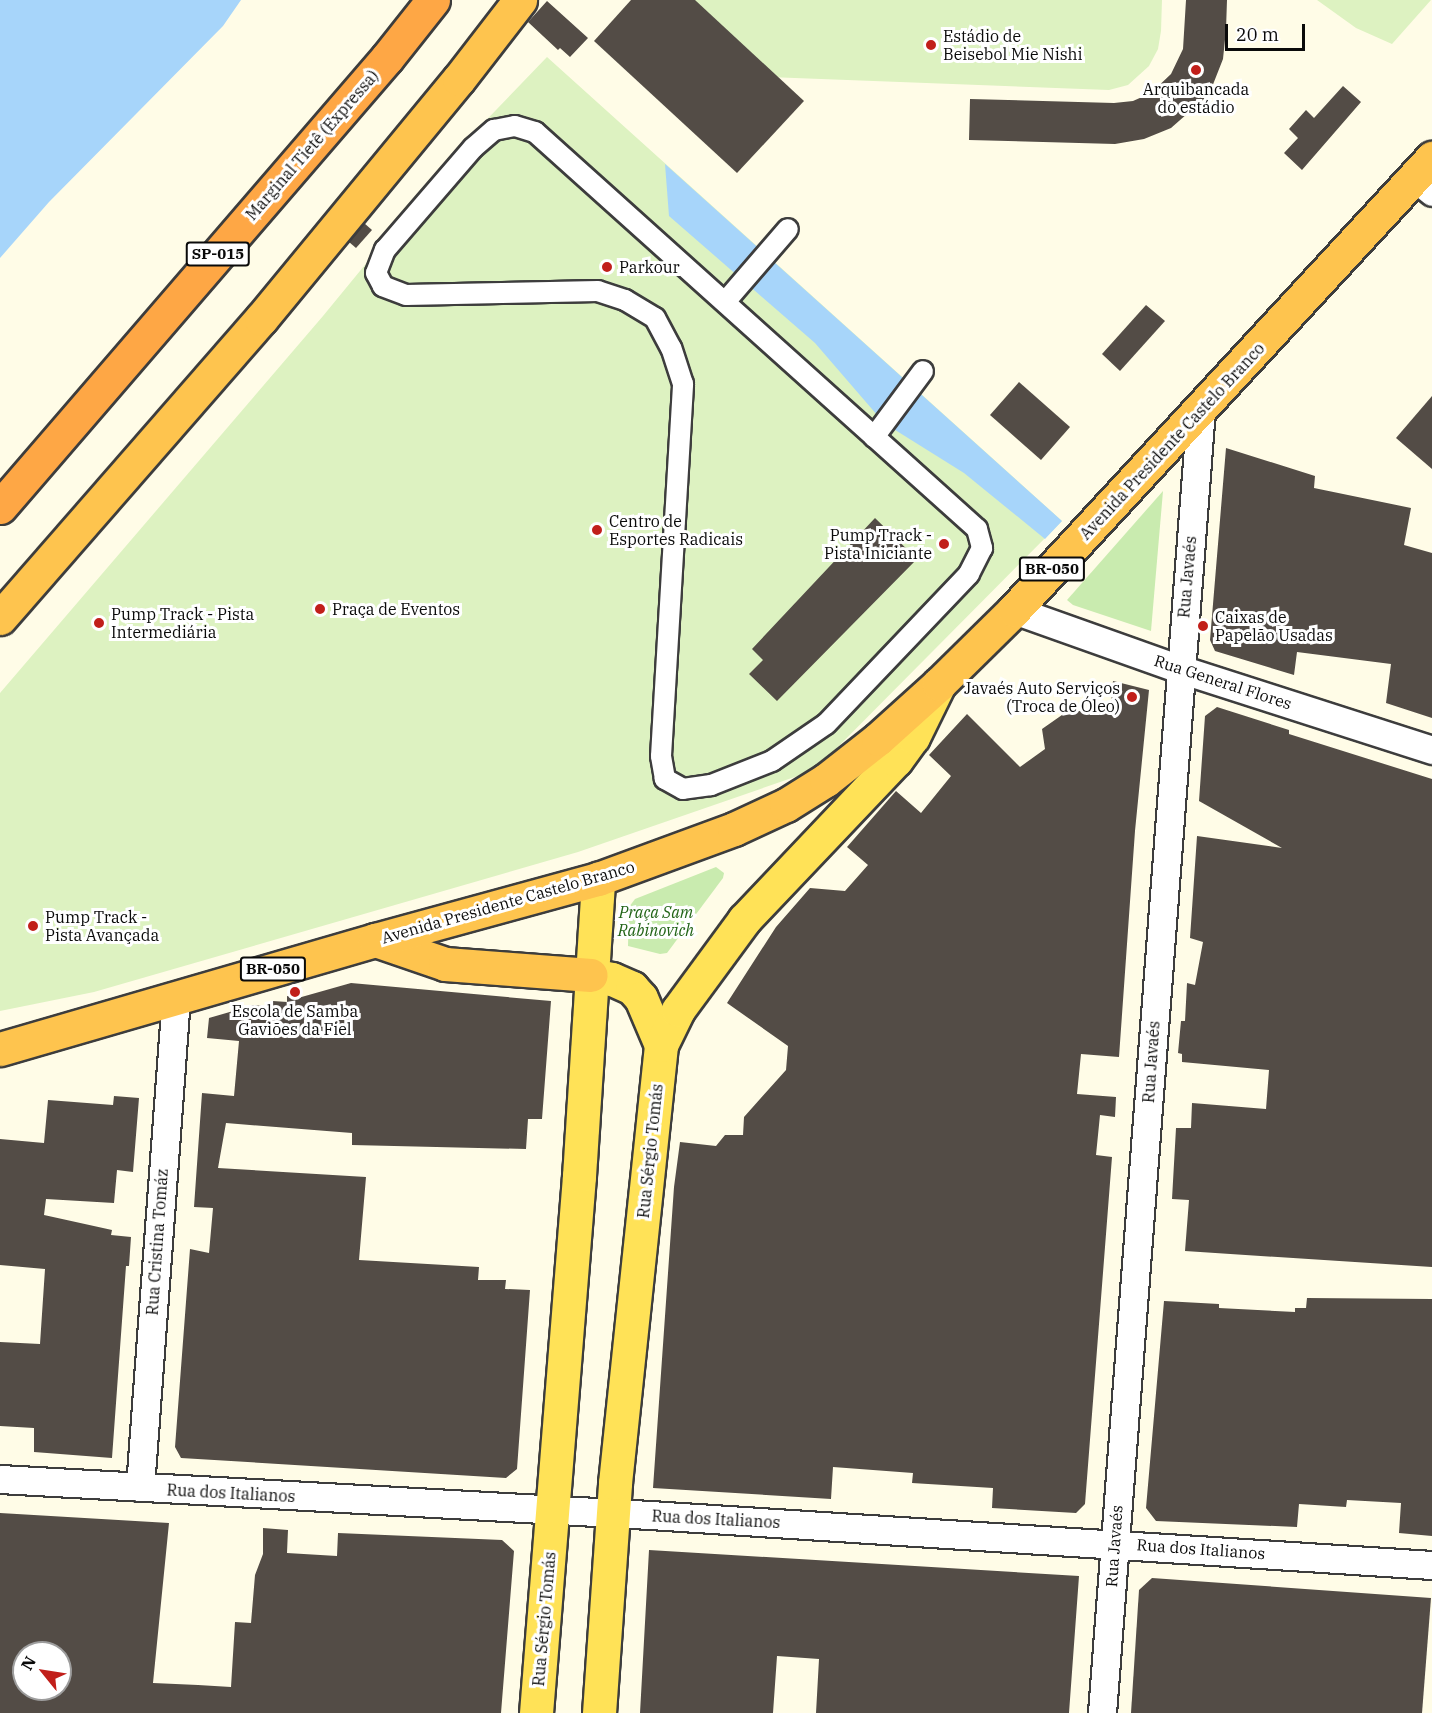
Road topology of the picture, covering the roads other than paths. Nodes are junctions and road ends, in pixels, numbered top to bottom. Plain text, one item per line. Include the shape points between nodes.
1 (433, 0) edge
2 (520, 0) edge
3 (1426, 176) edge
4 (788, 229) dead end
5 (725, 302) junction
6 (919, 376) dead end
7 (1201, 410) junction
8 (878, 432) junction
9 (0, 507) edge
10 (1014, 610) junction
11 (0, 618) edge
12 (1180, 669) junction
13 (939, 684) junction
14 (1432, 750) edge
15 (598, 879) junction
16 (375, 940) junction
17 (591, 975) junction
18 (176, 996) junction
19 (661, 1045) junction
20 (0, 1049) edge
21 (0, 1479) edge
22 (140, 1487) junction
23 (552, 1511) junction
24 (613, 1514) junction
25 (1114, 1543) junction
26 (1432, 1565) edge
27 (536, 1713) edge
28 (599, 1713) edge
29 (1102, 1713) edge

1 - 9 highway, Marginal Tietê (Expressa) / SP-015
2 - 11 highway via 261,319
3 - 7 highway, Avenida Presidente Castelo Branco / BR-050
4 - 5 street
5 - 8 street
5 - 8 street via 535,132 515,126 494,130 472,148 385,249 376,273 383,286 406,295 598,291 625,300 655,318 671,348 683,384 661,756 665,779 682,789 711,785 772,761 826,724 969,574 982,548 977,529
6 - 8 street
7 - 10 highway, Avenida Presidente Castelo Branco / BR-050
7 - 12 street, Rua Javaés
10 - 12 street, Rua General Flores
10 - 13 highway, Avenida Presidente Castelo Branco / BR-050
12 - 14 street, Rua General Flores
12 - 25 street, Rua Javaés
13 - 15 highway, Avenida Presidente Castelo Branco / BR-050 via 852,760 786,805 734,829
13 - 19 main road, Rua Sérgio Tomás via 913,737 896,760 744,920 678,1010
15 - 16 highway, Avenida Presidente Castelo Branco / BR-050
15 - 17 main road, Rua Sérgio Tomás
16 - 17 highway via 445,964
16 - 18 highway, Avenida Presidente Castelo Branco / BR-050
17 - 19 main road via 632,988 641,998
17 - 23 main road, Rua Sérgio Tomás
18 - 20 highway, Avenida Presidente Castelo Branco / BR-050
18 - 22 street, Rua Cristina Tomáz
19 - 24 main road, Rua Sérgio Tomás
21 - 22 street, Rua dos Italianos
22 - 23 street, Rua dos Italianos
23 - 24 street, Rua dos Italianos
23 - 27 main road, Rua Sérgio Tomás
24 - 25 street, Rua dos Italianos
24 - 28 main road, Rua Sérgio Tomás
25 - 26 street, Rua dos Italianos
25 - 29 street, Rua Javaés

